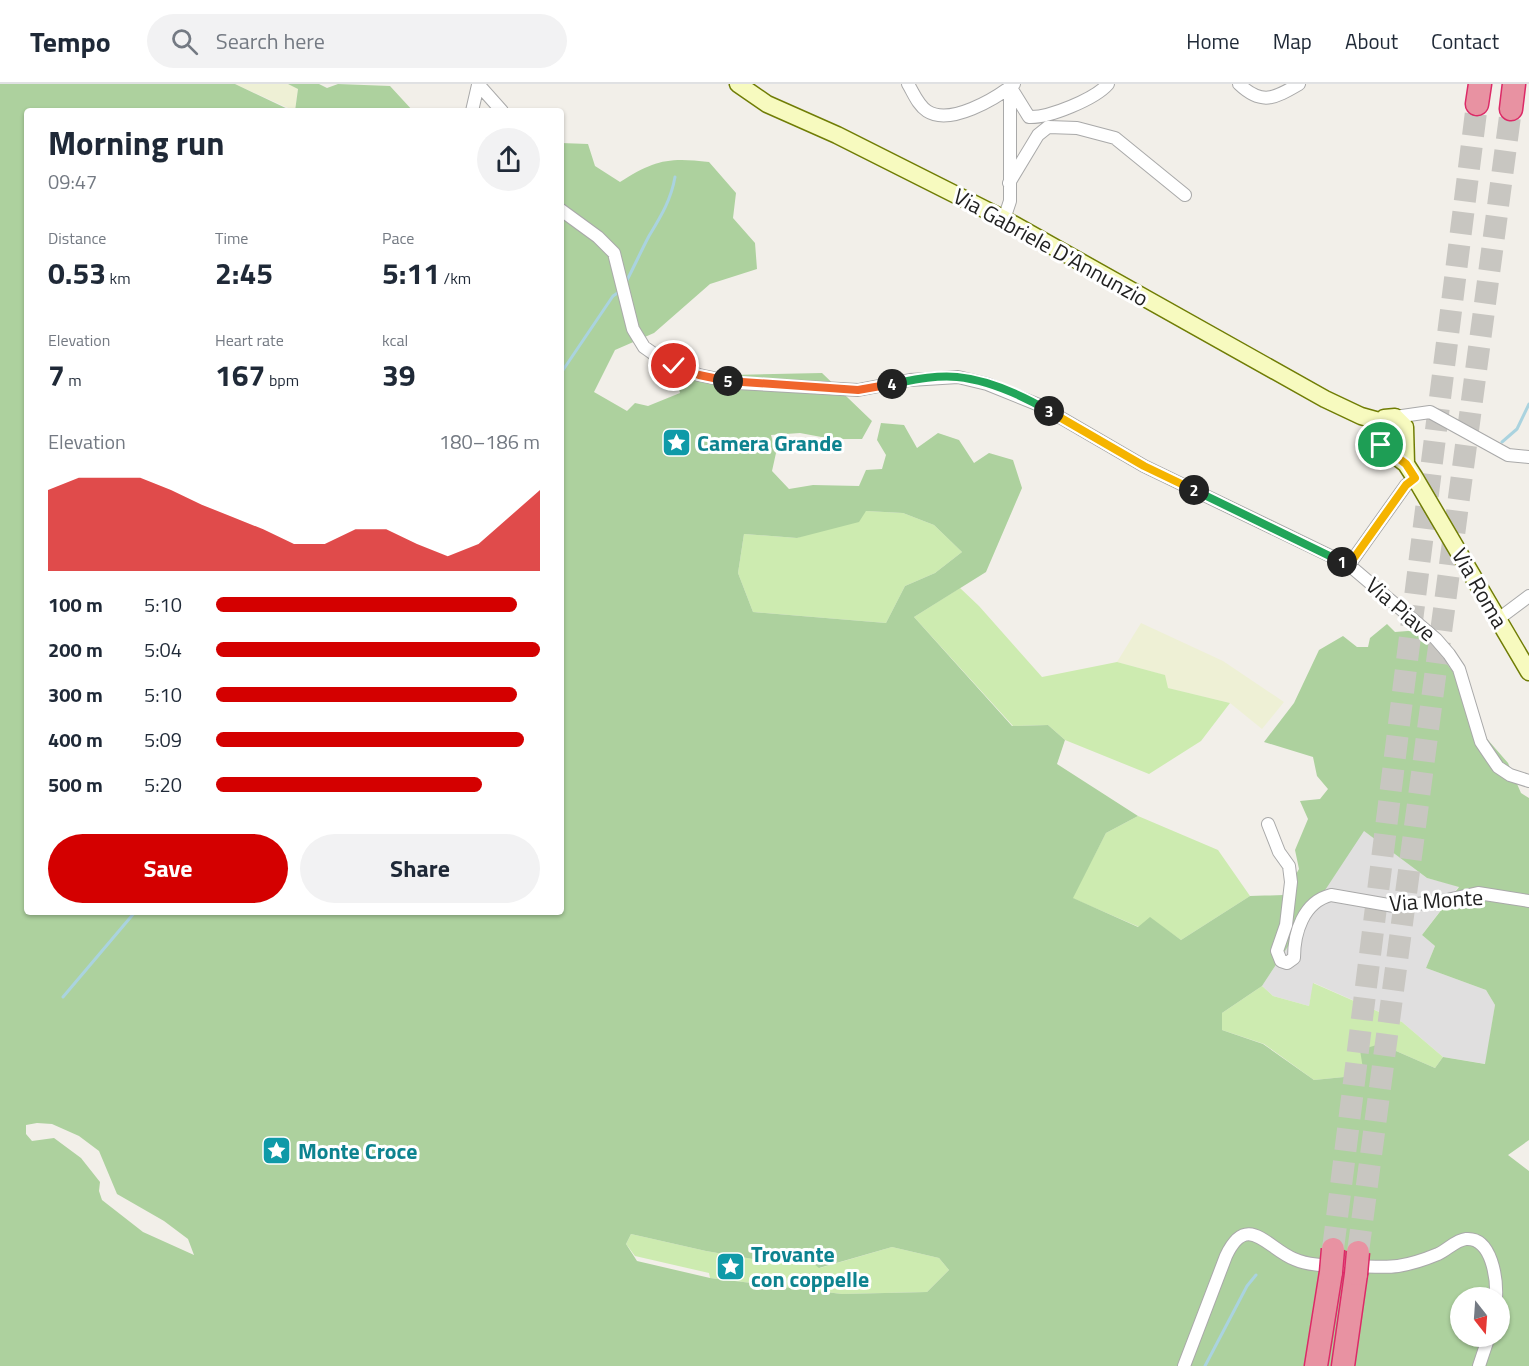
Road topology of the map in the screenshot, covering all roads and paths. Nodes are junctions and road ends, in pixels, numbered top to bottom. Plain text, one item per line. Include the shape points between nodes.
1 (738, 84) edge
2 (908, 84) edge
3 (1108, 84) edge
4 (1239, 84) edge
5 (1299, 84) edge
6 (1514, 84) edge
7 (478, 85) edge
8 (1012, 85) edge
9 (473, 108) edge
10 (499, 108) edge
11 (1511, 109) tunnel mouth
12 (1010, 183) junction
13 (1185, 195) dead end
14 (564, 212) edge
15 (1004, 219) junction
16 (1415, 416) junction
17 (1383, 423) junction
18 (1405, 435) junction
19 (1387, 448) junction
20 (1529, 457) edge
21 (1410, 471) junction
22 (1349, 565) junction
23 (1529, 596) edge
24 (1497, 620) junction
25 (1529, 672) edge
26 (1529, 782) edge
27 (1268, 824) dead end
28 (1529, 901) edge
29 (1333, 1248) tunnel mouth
30 (1357, 1263) tunnel mouth
31 (1497, 1287) edge
32 (1486, 1347) edge
33 (1184, 1366) edge
34 (1316, 1366) edge
35 (1343, 1366) edge
36 (1479, 1366) edge

1 - 15 main road, Via Gabriele D'Annunzio via 767,104
2 - 8 street via 925,110 943,116 964,112
3 - 8 street via 1087,98 1039,118 1029,117
4 - 5 street via 1263,99 1278,97
6 - 11 highway
7 - 9 street
7 - 10 street
8 - 12 street
12 - 13 street via 1038,135 1048,127 1068,128 1115,138
12 - 15 street
14 - 22 street, Via Piave via 614,253 633,329 653,355 668,364 737,383 828,389 858,390 958,377 987,384 1039,405 1144,466
15 - 17 main road, Via Gabriele D'Annunzio via 1361,416
16 - 17 street
16 - 18 street
16 - 20 street via 1430,412 1508,455
17 - 18 main road via 1402,422
17 - 19 main road via 1377,442
18 - 19 main road via 1398,446
18 - 21 main road
19 - 21 main road
21 - 22 street via 1406,485
21 - 24 main road, Via Roma
22 - 26 street, Via Piave via 1449,654 1459,669 1481,742 1498,767
23 - 24 street
24 - 25 main road, Via Roma
27 - 28 street, Via Monte via 1278,852 1289,866 1286,925 1277,951 1281,961 1287,963 1294,958 1294,941 1301,919 1317,902 1331,895 1394,906 1478,893
29 - 34 highway, bridge
30 - 35 highway
31 - 33 street via 1485,1248 1471,1239 1463,1239 1438,1254 1399,1266 1381,1267 1311,1265 1294,1260 1266,1239 1254,1234 1243,1236 1233,1241 1226,1256
32 - 36 street

